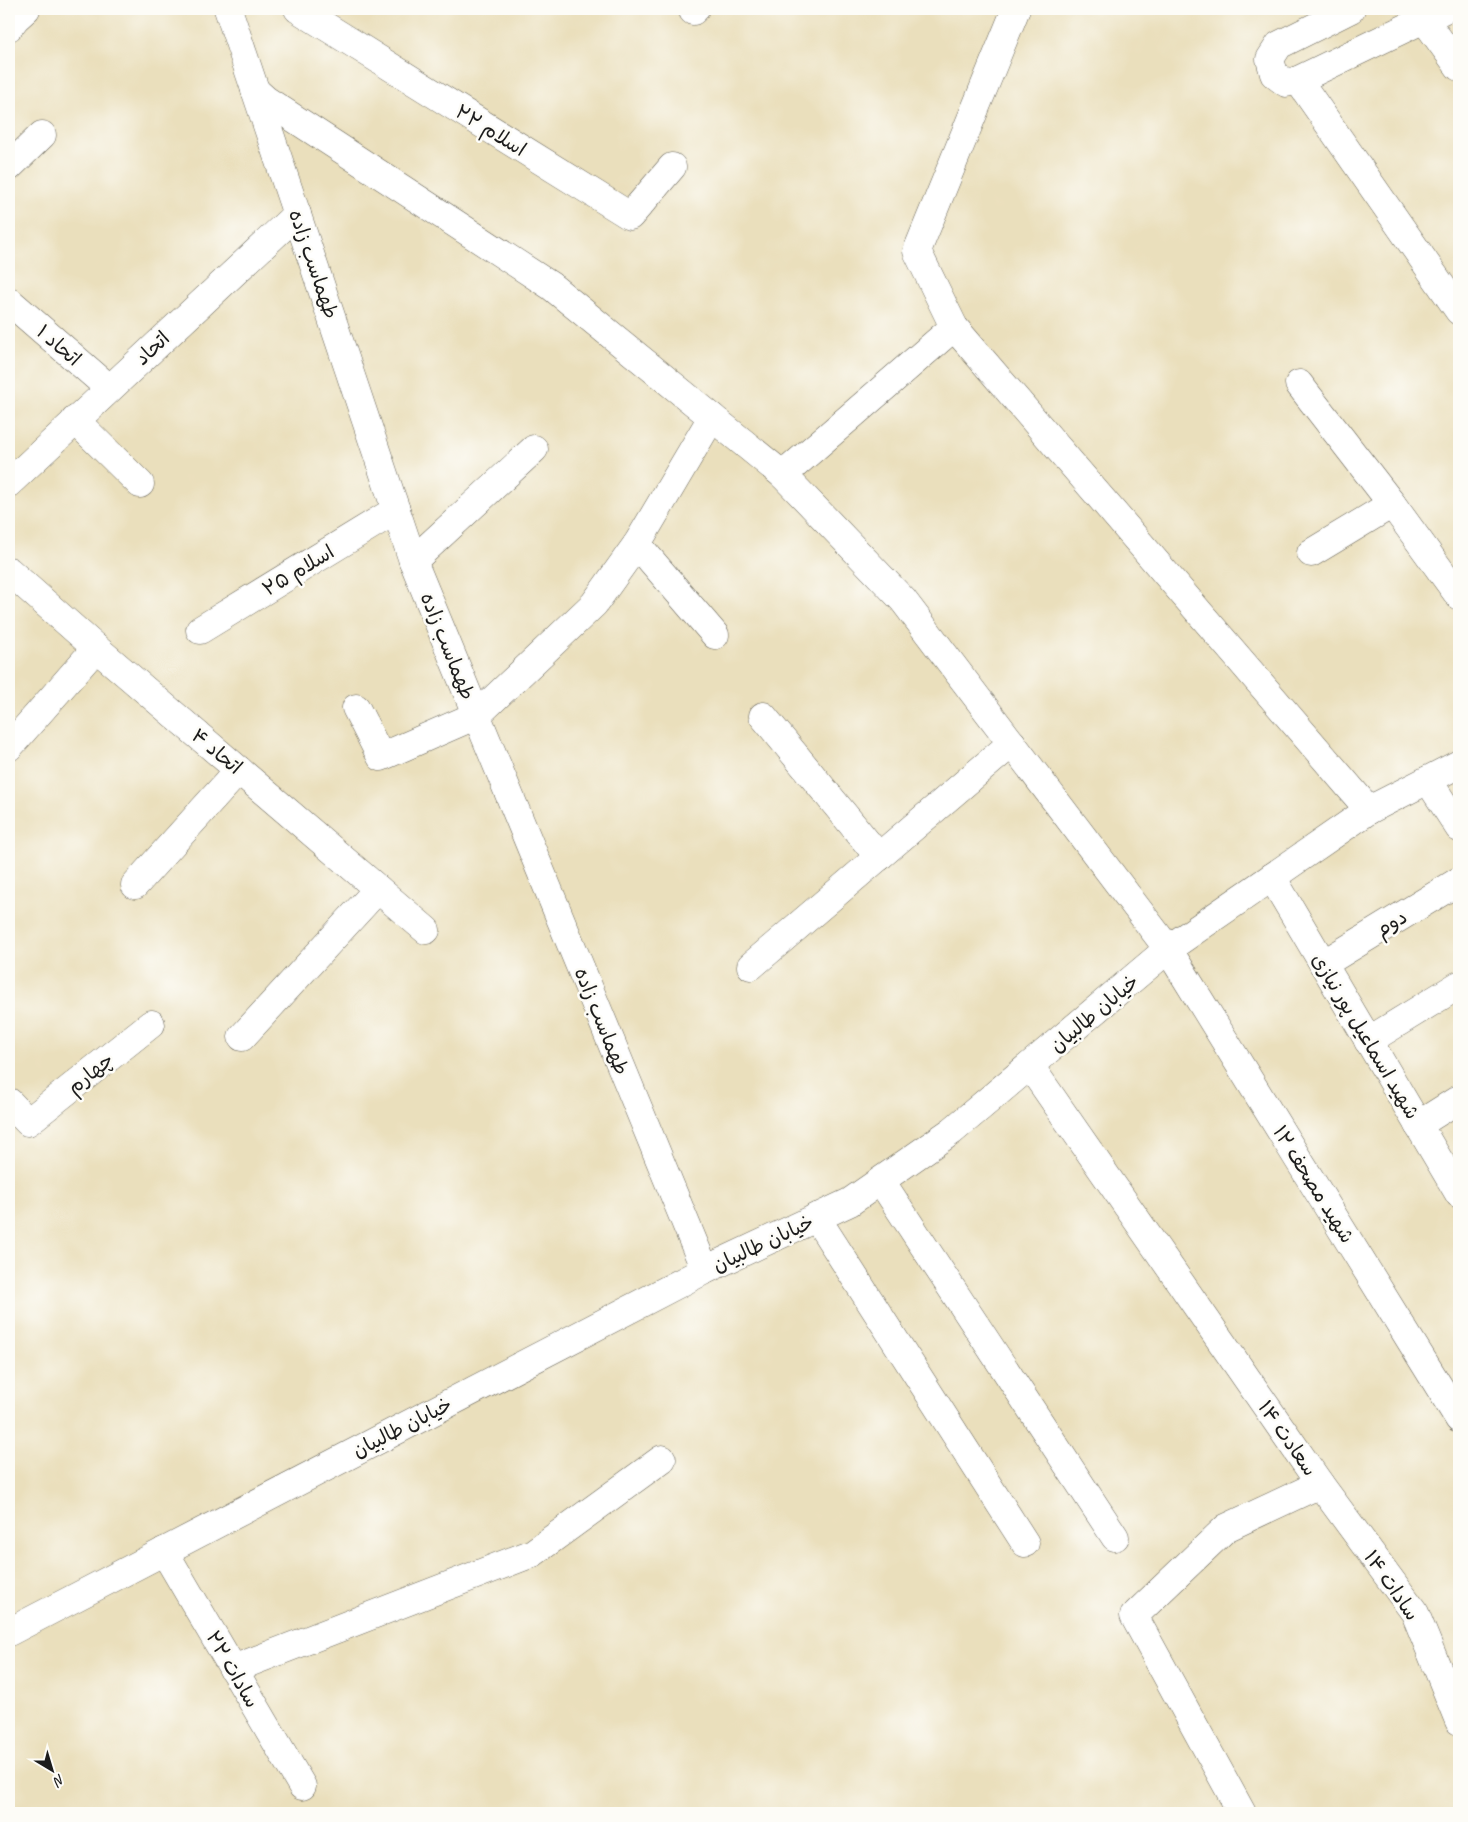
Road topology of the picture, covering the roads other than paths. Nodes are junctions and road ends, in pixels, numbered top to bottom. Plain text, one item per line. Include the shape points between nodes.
1 (26, 9) edge
2 (228, 9) edge
3 (298, 9) edge
4 (1016, 9) edge
5 (1351, 9) edge
6 (1434, 14) edge
7 (9, 27) edge
8 (1459, 68) edge
9 (1298, 80) junction
10 (255, 90) junction
11 (42, 135) dead end
12 (9, 167) edge
13 (672, 167) dead end
14 (296, 214) junction
15 (9, 301) edge
16 (1459, 311) edge
17 (954, 327) junction
18 (1299, 384) dead end
19 (109, 388) junction
20 (712, 416) junction
21 (75, 420) junction
22 (534, 449) dead end
23 (784, 475) junction
24 (9, 483) edge
25 (140, 484) dead end
26 (1392, 504) junction
27 (396, 510) junction
28 (637, 544) junction
29 (1311, 553) dead end
30 (413, 561) junction
31 (9, 570) edge
32 (1459, 596) edge
33 (200, 630) dead end
34 (715, 635) dead end
35 (96, 648) junction
36 (356, 708) dead end
37 (476, 715) junction
38 (763, 716) dead end
39 (1012, 743) junction
40 (9, 747) edge
41 (1459, 764) edge
42 (240, 770) junction
43 (1428, 780) junction
44 (1369, 810) junction
45 (1459, 828) edge
46 (880, 857) junction
47 (1272, 877) junction
48 (1459, 881) edge
49 (135, 885) dead end
50 (378, 889) junction
51 (426, 930) dead end
52 (1168, 949) junction
53 (1323, 964) junction
54 (751, 966) dead end
55 (1459, 985) edge
56 (151, 1024) dead end
57 (242, 1037) dead end
58 (1368, 1041) junction
59 (1030, 1066) junction
60 (1459, 1099) edge
61 (9, 1102) edge
62 (1418, 1125) junction
63 (881, 1181) junction
64 (1459, 1194) edge
65 (816, 1217) junction
66 (705, 1270) junction
67 (1459, 1419) edge
68 (662, 1458) dead end
69 (1320, 1484) junction
70 (1115, 1537) dead end
71 (1025, 1543) dead end
72 (164, 1551) junction
73 (9, 1632) edge
74 (233, 1669) junction
75 (1459, 1721) edge
76 (302, 1786) dead end
77 (1242, 1813) edge

1 - 7 street
2 - 10 street, طهماسب زاده
3 - 13 street, اسلام ۲۲ via 630,216
4 - 17 street via 918,251
5 - 9 street via 1280,45 1270,59 1274,74 1286,83
6 - 8 street
6 - 9 street
9 - 16 street
10 - 14 street, طهماسب زاده
10 - 20 street, شهید مصحف ۱۲ via 551,286
11 - 12 street
14 - 19 street, اتحاد
14 - 27 street, طهماسب زاده
15 - 19 street, اتحاد ۱
17 - 23 street
17 - 44 street
18 - 26 street
19 - 21 street, اتحاد
20 - 23 street, شهید مصحف ۱۲
20 - 28 street
21 - 24 street, اتحاد
21 - 25 street
22 - 30 street
23 - 39 street, شهید مصحف ۱۲ via 903,600
26 - 29 street
26 - 32 street
27 - 30 street, طهماسب زاده
27 - 33 street, اسلام ۲۵
28 - 34 street
28 - 37 street via 594,604
30 - 37 street, طهماسب زاده
31 - 35 street, اتحاد ۴
35 - 40 street
35 - 42 street, اتحاد ۴
36 - 37 street via 381,757
37 - 66 street, طهماسب زاده
38 - 46 street
39 - 46 street
39 - 52 street, شهید مصحف ۱۲
41 - 43 street, خیابان طالبیان
42 - 49 street
42 - 50 street, اتحاد ۴
43 - 44 street, خیابان طالبیان
43 - 45 street
44 - 47 street, خیابان طالبیان
46 - 54 street
47 - 52 street, خیابان طالبیان
47 - 53 street, شهید اسماعیل پور نیازی
48 - 53 street, دوم
50 - 51 street, اتحاد ۴
50 - 57 street
52 - 59 street, خیابان طالبیان
52 - 67 street, شهید مصحف ۱۲
53 - 58 street, شهید اسماعیل پور نیازی
55 - 58 street
56 - 61 street, چهارم via 28,1122
58 - 62 street, شهید اسماعیل پور نیازی
59 - 63 street, خیابان طالبیان via 952,1131
59 - 69 street, سعادت ۱۴
60 - 62 street
62 - 64 street, شهید اسماعیل پور نیازی
63 - 65 street, خیابان طالبیان via 850,1202
63 - 70 street
65 - 66 street, خیابان طالبیان
65 - 71 street
66 - 72 street, خیابان طالبیان
68 - 74 street via 533,1553
69 - 75 street, سادات ۱۴ via 1415,1613
69 - 77 street, سعادت ۱۴ via 1226,1528 1134,1616
72 - 73 street, خیابان طالبیان
72 - 74 street, سادات ۲۲
74 - 76 street, سادات ۲۲

